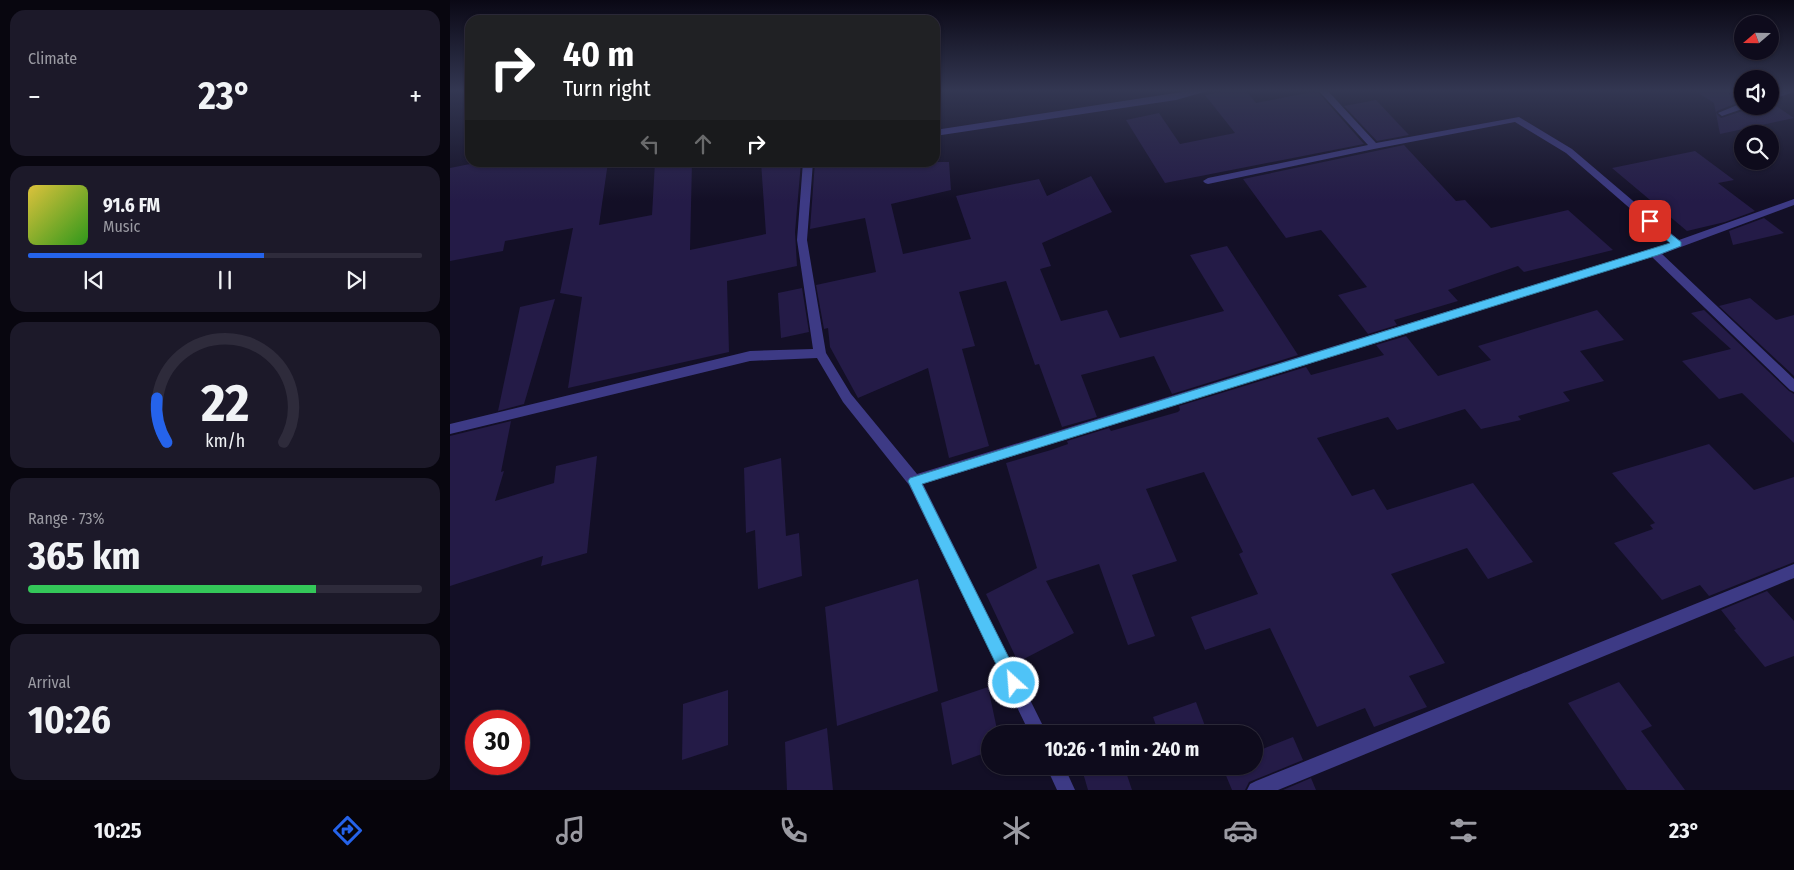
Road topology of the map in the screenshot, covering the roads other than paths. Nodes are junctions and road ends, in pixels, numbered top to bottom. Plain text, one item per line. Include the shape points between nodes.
1 (976, 127) edge
2 (1356, 127) edge
3 (1475, 127) edge
4 (1529, 127) edge
5 (940, 132) edge
6 (1374, 146) junction
7 (808, 167) edge
8 (1208, 181) dead end
9 (1794, 202) edge
10 (1677, 244) junction
11 (1654, 253) junction
12 (820, 353) junction
13 (1794, 387) edge
14 (450, 429) edge
15 (914, 481) junction
16 (1794, 571) edge
17 (1035, 725) edge
18 (1059, 775) edge
19 (1066, 790) edge
20 (1256, 790) edge

1 - 5 street
2 - 6 street
3 - 6 street
4 - 10 street via 1569,152
6 - 8 street
7 - 12 street via 802,240
9 - 10 street
10 - 11 street
11 - 13 street
11 - 15 street
12 - 14 street via 750,356
12 - 15 street via 847,398
15 - 17 street
16 - 20 street
18 - 19 street

